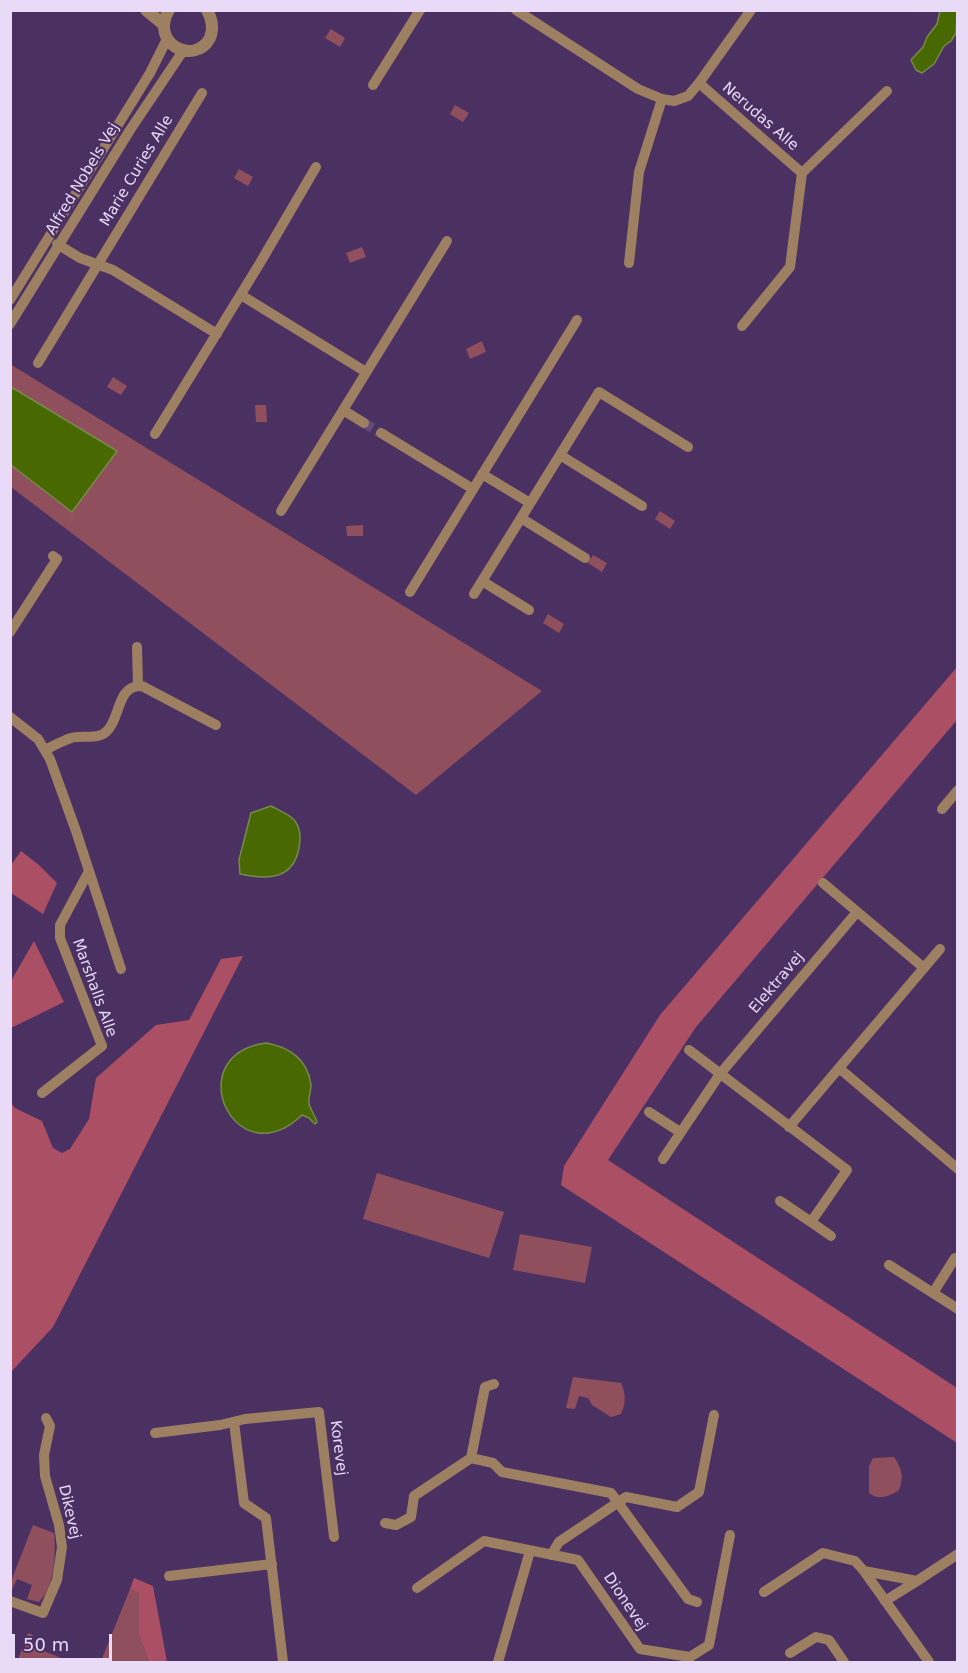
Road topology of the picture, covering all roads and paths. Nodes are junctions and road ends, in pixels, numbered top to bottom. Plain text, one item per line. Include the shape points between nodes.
1 (146, 10) edge
2 (169, 10) edge
3 (207, 10) edge
4 (420, 10) edge
5 (516, 10) edge
6 (752, 10) edge
7 (163, 24) junction
8 (167, 39) junction
9 (183, 51) junction
10 (699, 83) junction
11 (373, 85) dead end
12 (887, 91) dead end
13 (202, 93) dead end
14 (662, 99) junction
15 (316, 167) dead end
16 (802, 173) junction
17 (49, 239) junction
18 (447, 241) dead end
19 (60, 246) junction
20 (629, 263) dead end
21 (98, 264) junction
22 (241, 295) junction
23 (10, 300) edge
24 (577, 320) dead end
25 (10, 324) edge
26 (742, 326) dead end
27 (217, 334) junction
28 (38, 363) dead end
29 (366, 372) junction
30 (343, 410) junction
31 (364, 423) tunnel mouth
32 (381, 433) tunnel mouth
33 (155, 434) dead end
34 (688, 447) dead end
35 (560, 455) junction
36 (482, 474) junction
37 (473, 489) junction
38 (530, 503) junction
39 (642, 506) dead end
40 (281, 511) dead end
41 (521, 518) junction
42 (55, 557) dead end
43 (585, 558) dead end
44 (482, 581) junction
45 (410, 592) dead end
46 (474, 594) dead end
47 (530, 610) dead end
48 (10, 632) edge
49 (137, 647) dead end
50 (138, 686) junction
51 (10, 717) edge
52 (216, 725) dead end
53 (45, 750) junction
54 (957, 790) edge
55 (942, 809) dead end
56 (89, 871) junction
57 (823, 883) dead end
58 (857, 912) junction
59 (940, 949) dead end
60 (924, 968) junction
61 (121, 969) dead end
62 (689, 1050) dead end
63 (839, 1068) junction
64 (720, 1074) junction
65 (42, 1093) dead end
66 (650, 1112) dead end
67 (789, 1127) junction
68 (680, 1132) junction
69 (663, 1158) dead end
70 (957, 1169) edge
71 (780, 1201) dead end
72 (812, 1222) junction
73 (831, 1236) dead end
74 (955, 1258) dead end
75 (890, 1265) dead end
76 (933, 1293) junction
77 (957, 1309) edge
78 (494, 1384) dead end
79 (714, 1415) dead end
80 (46, 1418) dead end
81 (234, 1422) junction
82 (154, 1433) dead end
83 (471, 1458) junction
84 (618, 1503) junction
85 (385, 1523) dead end
86 (730, 1535) dead end
87 (334, 1537) dead end
88 (530, 1551) junction
89 (957, 1554) edge
90 (551, 1555) junction
91 (272, 1564) junction
92 (864, 1571) junction
93 (169, 1576) dead end
94 (916, 1581) junction
95 (417, 1588) dead end
96 (764, 1592) dead end
97 (10, 1601) edge
98 (885, 1601) junction
99 (697, 1602) dead end
100 (790, 1653) dead end
101 (283, 1662) edge
102 (498, 1662) edge
103 (844, 1662) edge
104 (929, 1662) edge

1 - 7 street
2 - 7 street
3 - 9 street via 212,22 211,36 201,47
4 - 11 street
5 - 14 street via 638,89
6 - 10 street, Nerudas Alle
7 - 8 street
8 - 9 street
8 - 17 street, Alfred Nobels Vej
9 - 19 street, Alfred Nobels Vej
10 - 14 street, Nerudas Alle via 688,96 674,101
10 - 16 street, Nerudas Alle
12 - 16 street, Nerudas Alle
13 - 21 street, Marie Curies Alle
14 - 20 street via 639,172
15 - 22 street
16 - 26 street, Nerudas Alle via 790,267
17 - 19 street
17 - 23 street, Alfred Nobels Vej
18 - 29 street
19 - 21 street
19 - 25 street, Alfred Nobels Vej
21 - 27 street
21 - 28 street, Marie Curies Alle
22 - 27 street
22 - 29 street
24 - 36 street
27 - 33 street
29 - 30 street
30 - 31 street
30 - 40 street
32 - 37 street
34 - 35 street via 598,392
35 - 38 street
35 - 39 street
36 - 37 street
36 - 38 street
37 - 45 street
38 - 41 street
41 - 43 street
41 - 44 street
42 - 48 street
44 - 46 street
44 - 47 street
49 - 50 street
50 - 52 street
50 - 53 street via 123,695 107,731 96,737 71,738
51 - 53 street via 38,739
53 - 56 street
54 - 55 street
56 - 61 street
56 - 65 street, Marshalls Alle via 60,925 60,938 102,1046
57 - 58 street
58 - 60 street
58 - 64 street, Elektravej
59 - 60 street
60 - 63 street
62 - 64 street
63 - 67 street
63 - 70 street
64 - 67 street
64 - 68 street, Elektravej
66 - 68 street
67 - 72 street via 847,1170
68 - 69 street, Elektravej
71 - 72 street
72 - 73 street
74 - 76 street
75 - 76 street
76 - 77 street
78 - 83 street via 485,1387
79 - 84 street via 699,1492 677,1507 626,1497
80 - 97 street, Dikevej via 50,1426 44,1455 45,1476 59,1525 61,1562 43,1613
81 - 82 street, Korevej
81 - 87 street, Korevej via 319,1412
81 - 91 street via 244,1503 266,1518
83 - 84 street via 494,1463 502,1472 611,1493
83 - 85 street via 414,1496 411,1517 396,1525
84 - 90 street via 559,1542
84 - 99 street via 688,1599
86 - 90 street, Dionevej via 709,1645 690,1657 640,1649 578,1560
88 - 90 street, Dionevej
88 - 95 street, Dionevej via 484,1541
88 - 102 street
89 - 94 street
91 - 93 street
91 - 101 street
92 - 94 street
92 - 96 street via 855,1561 823,1553
92 - 98 street
94 - 98 street
98 - 104 street
100 - 103 street via 816,1637 829,1640

